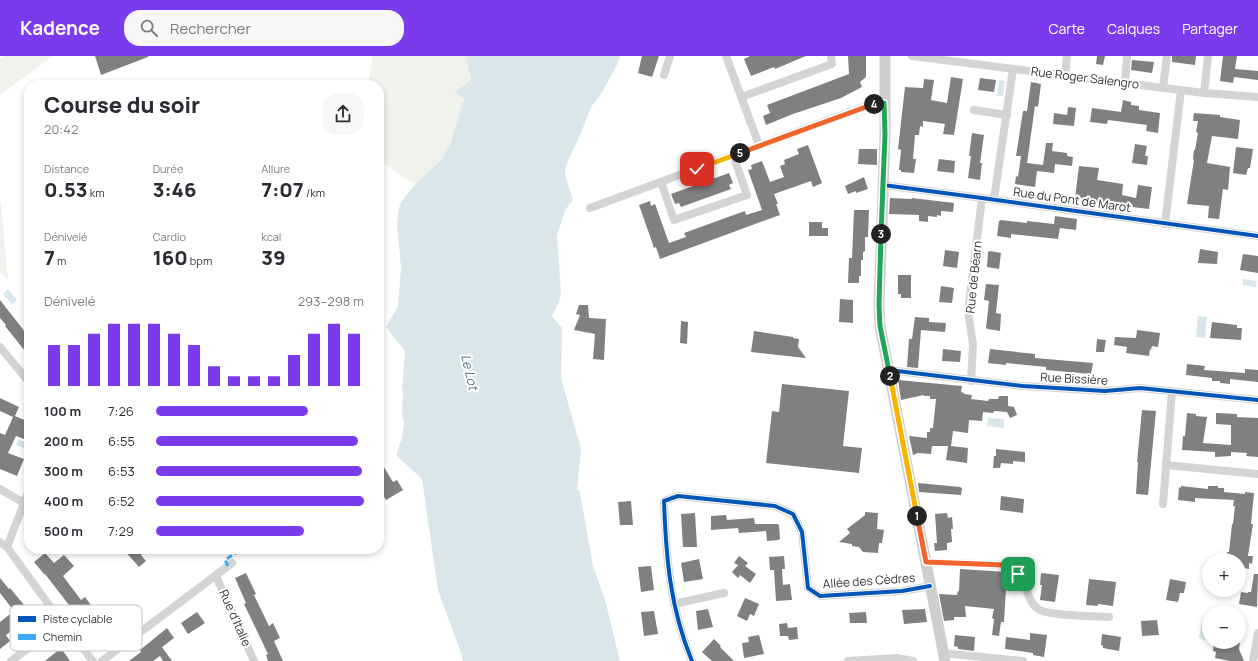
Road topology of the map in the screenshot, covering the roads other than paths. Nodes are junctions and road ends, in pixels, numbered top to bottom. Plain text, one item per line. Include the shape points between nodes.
1 (670, 56) edge
2 (726, 56) edge
3 (831, 56) edge
4 (885, 56) edge
5 (912, 56) edge
6 (1067, 56) edge
7 (1127, 56) edge
8 (1167, 56) edge
9 (1208, 56) edge
10 (1013, 70) junction
11 (664, 75) dead end
12 (1065, 76) junction
13 (1125, 83) junction
14 (1163, 88) junction
15 (1181, 90) junction
16 (1204, 93) junction
17 (742, 97) junction
18 (1258, 97) edge
19 (884, 103) junction
20 (974, 110) dead end
21 (1007, 115) junction
22 (759, 146) junction
23 (733, 155) junction
24 (661, 182) junction
25 (883, 185) junction
26 (982, 198) junction
27 (994, 199) junction
28 (590, 208) dead end
29 (1165, 224) junction
30 (1258, 236) edge
31 (0, 347) edge
32 (889, 372) junction
33 (24, 376) edge
34 (971, 380) junction
35 (1172, 391) junction
36 (1258, 400) edge
37 (1166, 465) junction
38 (1258, 474) edge
39 (0, 489) edge
40 (24, 503) joint
41 (1163, 504) dead end
42 (3, 545) edge
43 (926, 562) junction
44 (232, 563) dead end
45 (216, 576) junction
46 (930, 586) junction
47 (724, 593) dead end
48 (674, 604) junction
49 (48, 605) edge
50 (1109, 617) dead end
51 (142, 631) edge
52 (1258, 633) edge
53 (24, 651) edge
54 (85, 651) edge
55 (115, 651) edge
56 (944, 657) edge
57 (11, 661) edge
58 (93, 661) edge
59 (102, 661) edge
60 (254, 661) edge
61 (692, 661) edge
62 (848, 661) edge
63 (913, 661) edge
64 (1023, 661) edge
65 (1253, 661) edge

1 - 11 street
2 - 17 street
3 - 17 street via 832,64
4 - 19 main road
5 - 10 street, Rue Roger Salengro
6 - 12 street
7 - 13 street
8 - 14 street
9 - 16 street
10 - 12 street, Rue Roger Salengro
10 - 21 street
12 - 13 street, Rue Roger Salengro
13 - 14 street, Rue Roger Salengro
14 - 15 street, Rue Roger Salengro
15 - 16 street, Rue Roger Salengro
15 - 29 street
16 - 18 street, Rue Roger Salengro
17 - 22 street
19 - 22 street via 869,105
19 - 25 main road
20 - 21 street
21 - 27 street
22 - 23 street
23 - 24 street
23 - 24 street via 747,195 674,220
24 - 28 street
25 - 26 street, Rue du Pont de Marot
25 - 32 main road via 879,305 880,326
26 - 27 street, Rue du Pont de Marot
26 - 34 street, Rue de Béarn via 968,312 973,344
27 - 29 street, Rue du Pont de Marot
29 - 30 street, Rue du Pont de Marot
31 - 33 street
32 - 34 street, Rue Bissière
32 - 43 main road
34 - 35 street, Rue Bissière via 1098,391 1140,388
35 - 36 street, Rue Bissière
35 - 37 street
37 - 38 street
37 - 41 street
39 - 40 street
40 - 42 street
42 - 49 street
43 - 46 main road
43 - 50 street via 1011,567 1022,580 1034,606 1039,610
44 - 45 street
45 - 51 street
45 - 60 street, Rue d'Italie
46 - 48 street, Allée des Cèdres via 902,591 820,596 808,588 802,532 792,514 775,506 678,496 664,501
46 - 56 main road
47 - 48 street
48 - 61 street
52 - 65 street
53 - 57 street
54 - 58 street
55 - 59 street
56 - 64 street
62 - 63 street via 897,658

